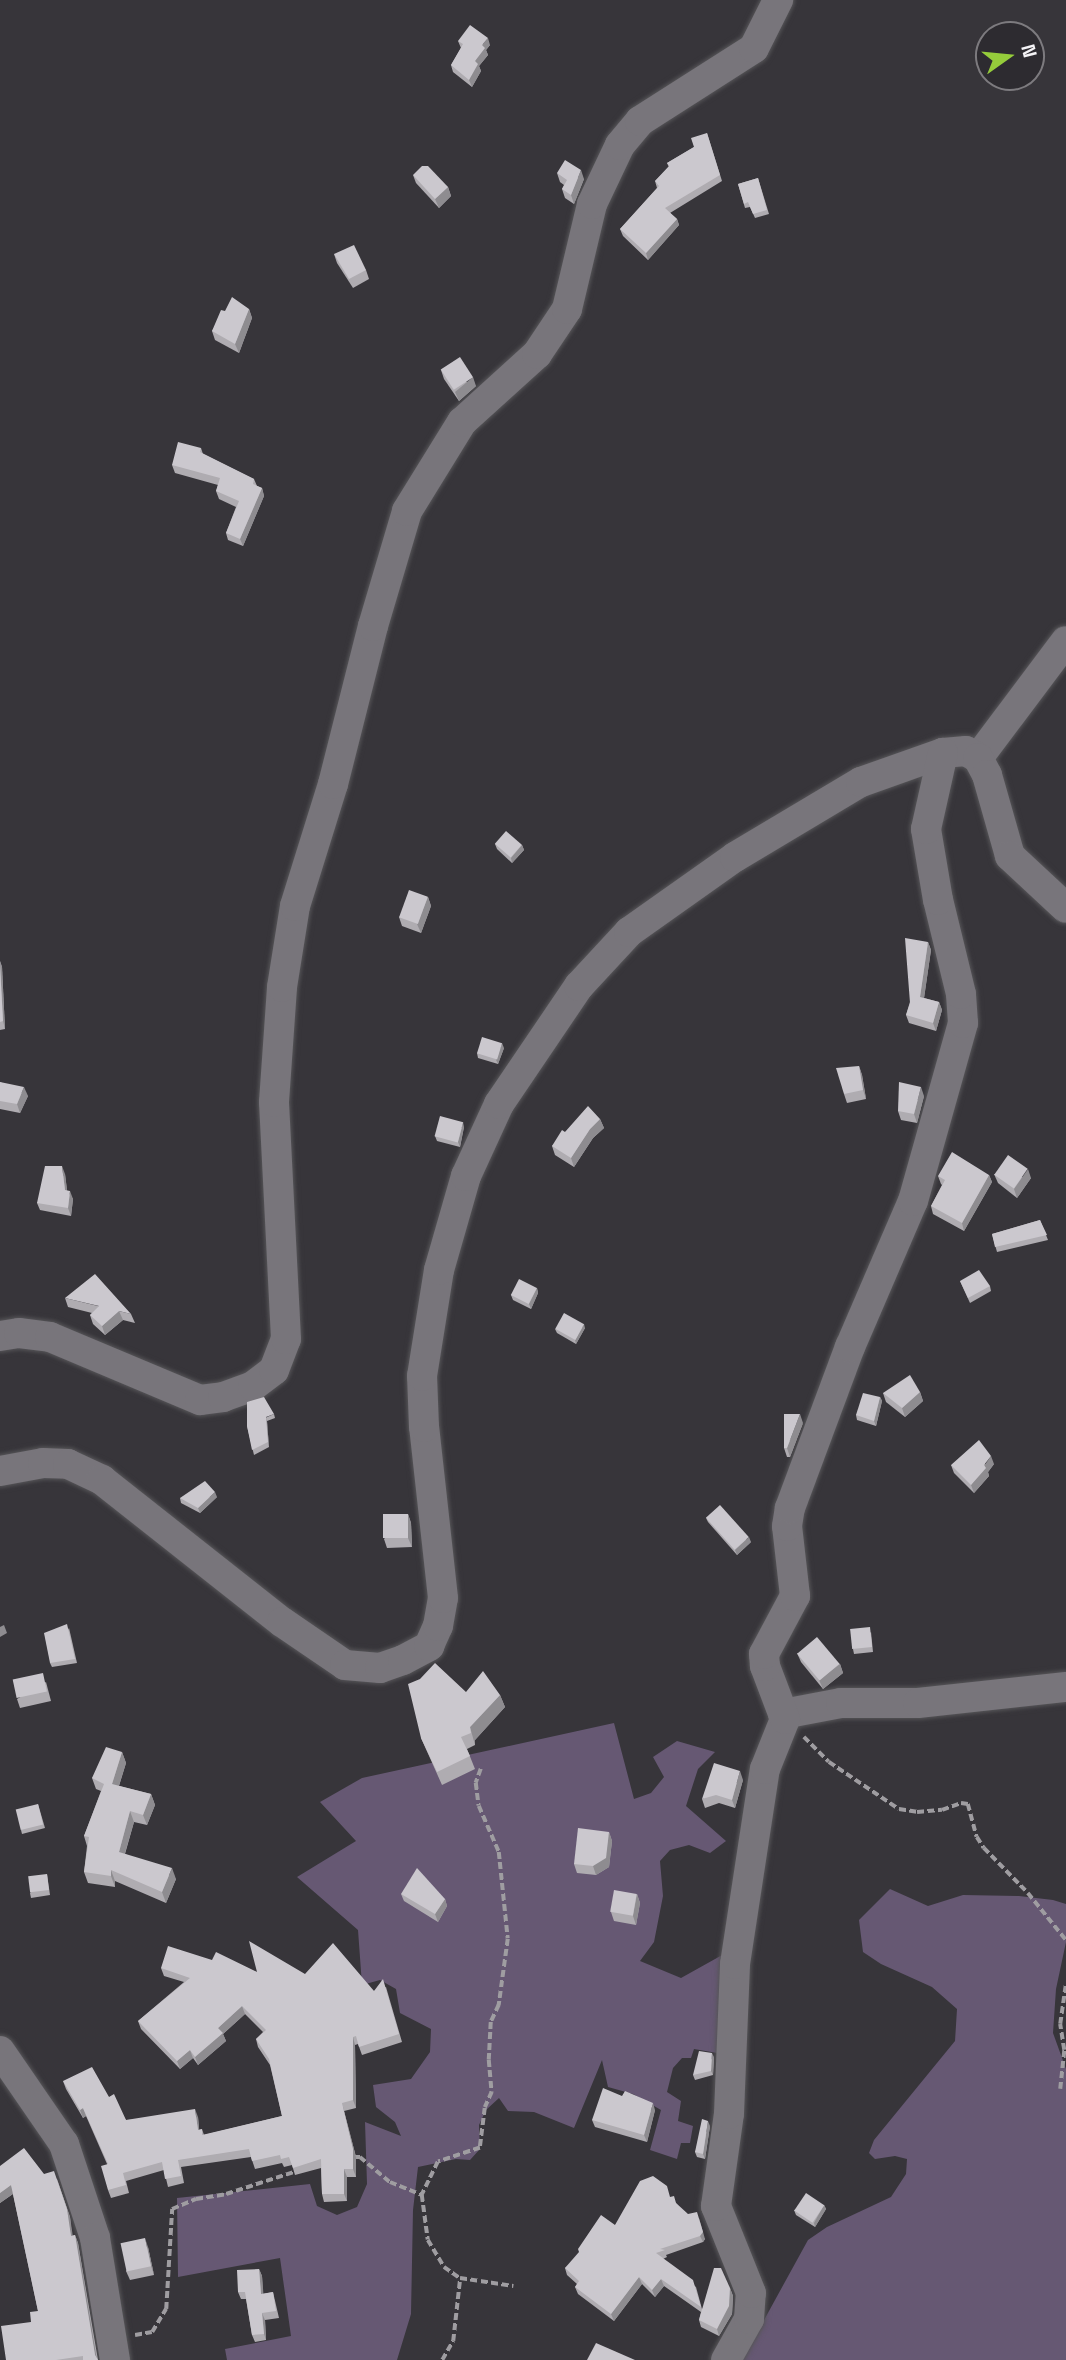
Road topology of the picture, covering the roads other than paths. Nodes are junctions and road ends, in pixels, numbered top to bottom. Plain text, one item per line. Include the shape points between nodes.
1 (778, 0) edge
2 (1066, 641) edge
3 (943, 753) junction
4 (978, 758) junction
5 (1066, 908) edge
6 (0, 1336) edge
7 (0, 1471) edge
8 (1066, 1687) edge
9 (784, 1717) junction
10 (0, 2051) edge
11 (114, 2350) edge
12 (726, 2360) edge

1 - 6 street via 754,48 640,121 620,145 592,204 567,309 537,354 462,422 407,511 295,906 282,987 274,1102 286,1339 274,1370 253,1386 200,1400 50,1337
2 - 4 street
3 - 4 street via 966,751
3 - 7 street via 861,782 734,857 629,932 579,986 499,1104 466,1176 439,1270 422,1376 443,1598 429,1646 380,1668 345,1665 282,1622 102,1480 68,1464 43,1463
3 - 9 street via 926,829 963,1023 913,1201 850,1347 790,1508 787,1526 795,1596 764,1654
4 - 5 street via 1010,856
8 - 9 street via 918,1703 841,1703
9 - 12 street via 765,1769 735,1964 729,2114 716,2206 751,2293 749,2319
10 - 11 street via 64,2144 95,2238

